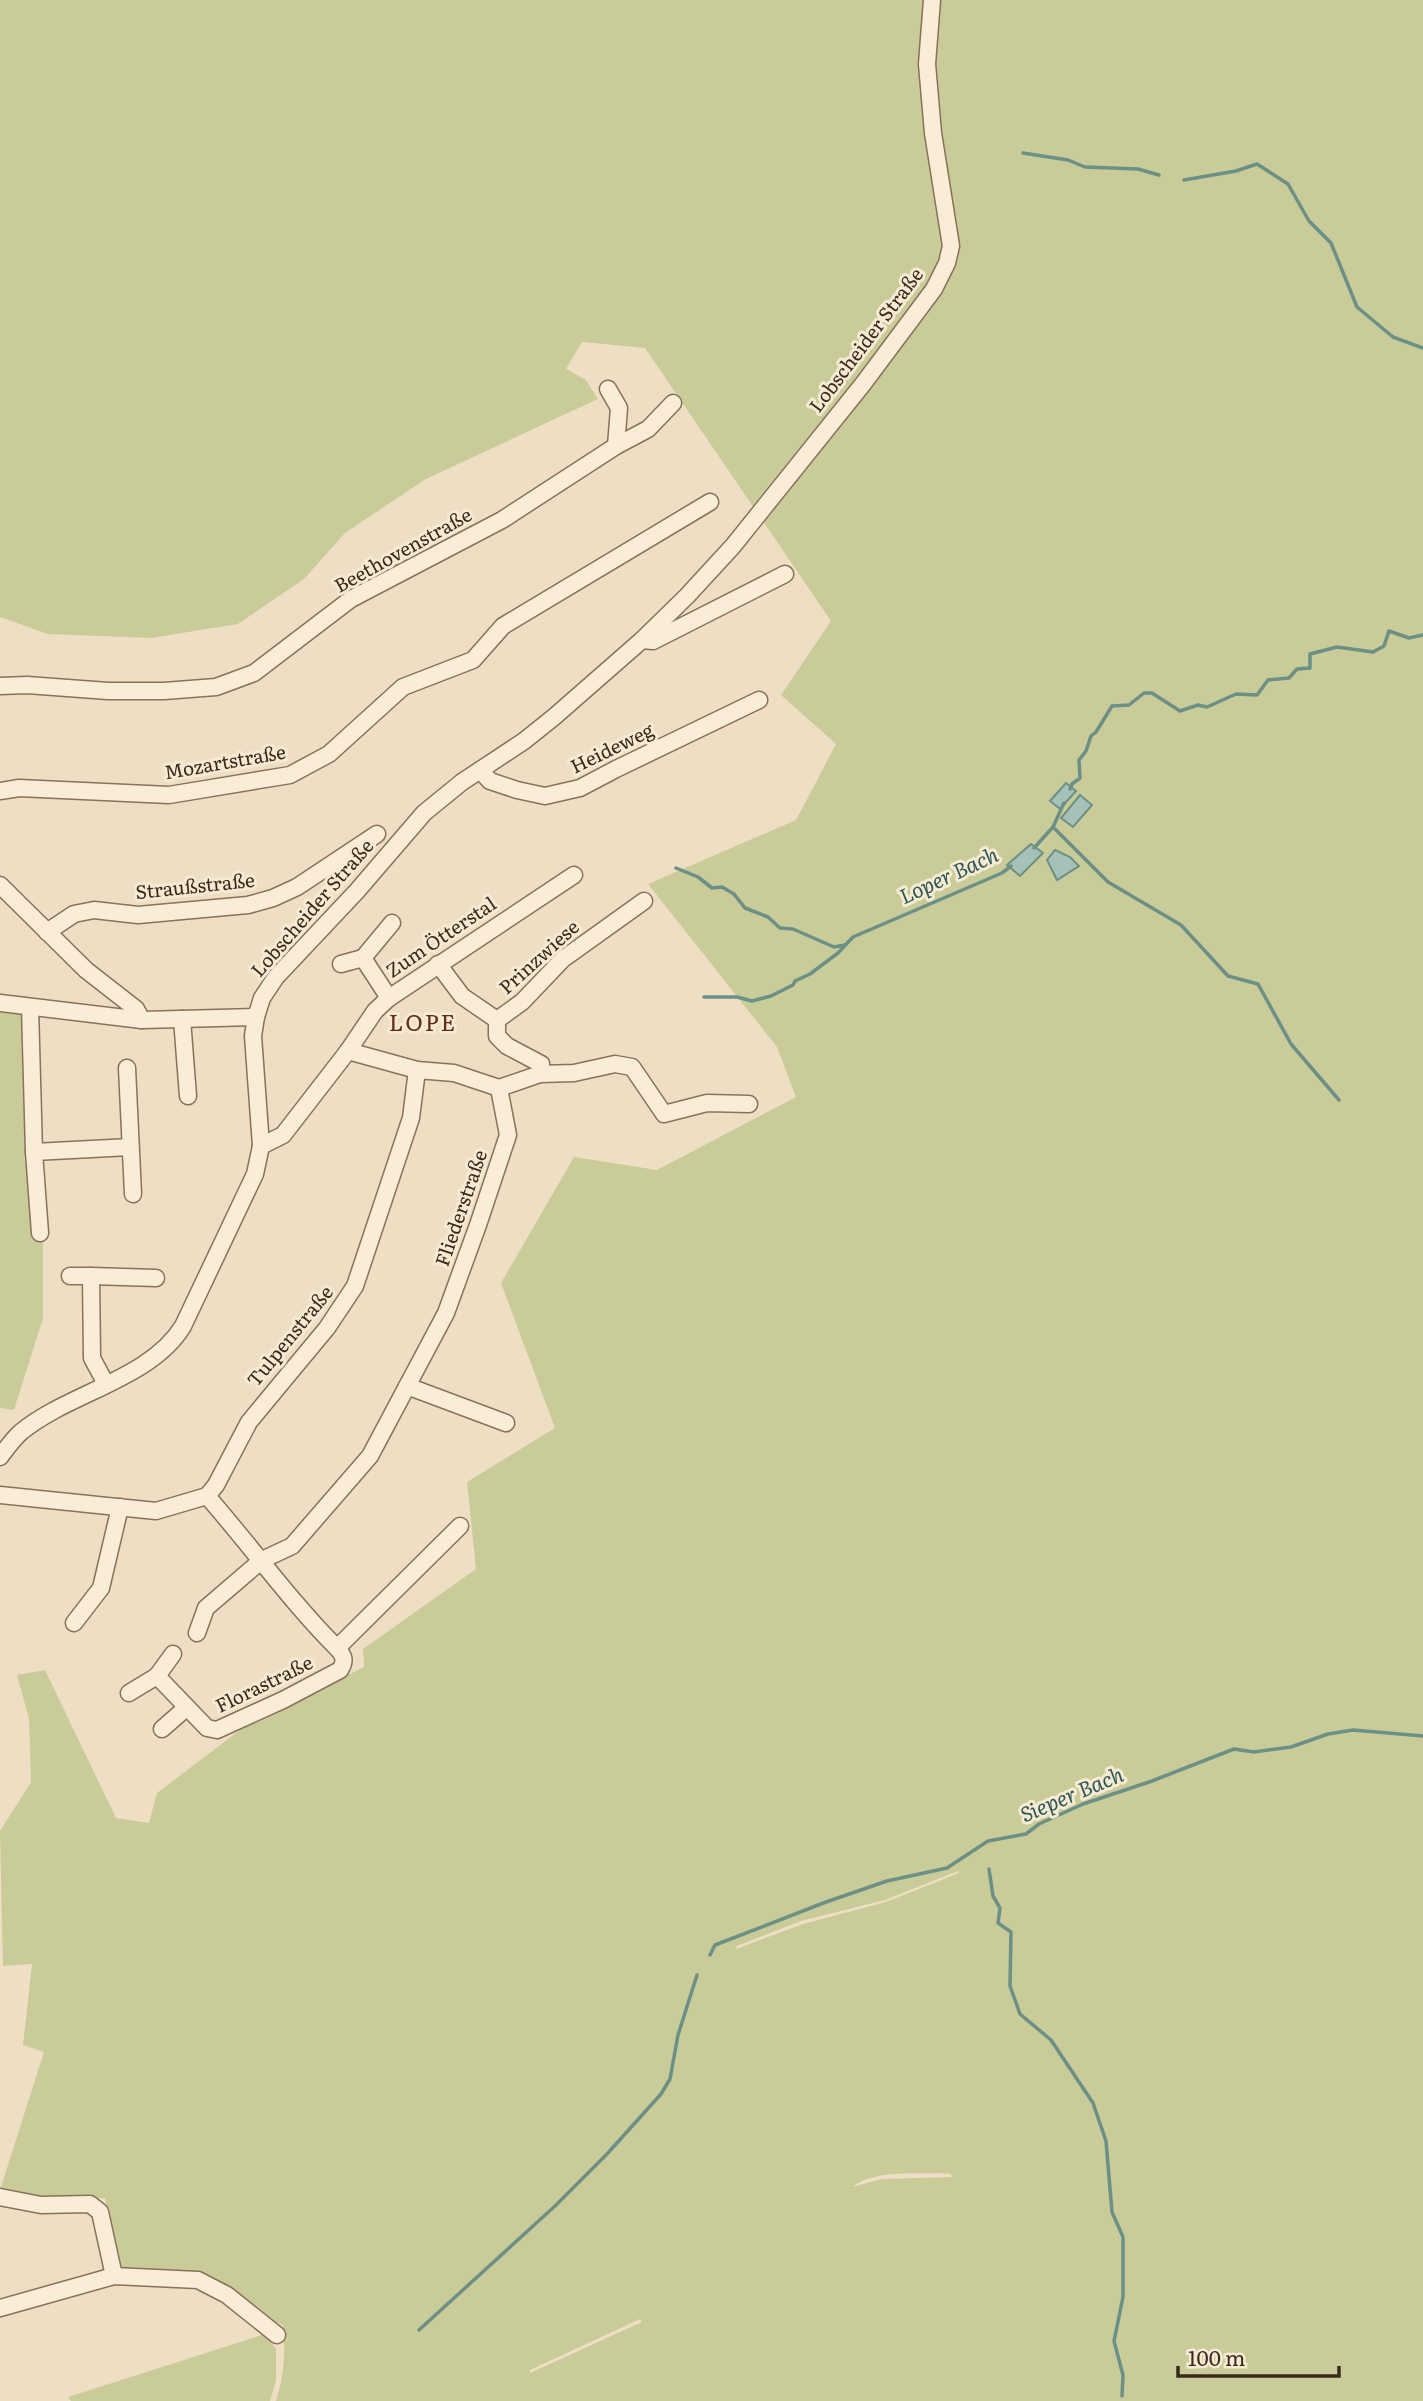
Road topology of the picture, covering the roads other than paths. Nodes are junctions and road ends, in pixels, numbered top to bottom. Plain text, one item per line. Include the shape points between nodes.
1 (932, 0) edge
2 (608, 389) dead end
3 (673, 403) dead end
4 (616, 446) junction
5 (710, 502) dead end
6 (785, 574) dead end
7 (642, 640) junction
8 (0, 687) edge
9 (759, 700) dead end
10 (480, 770) junction
11 (0, 791) edge
12 (377, 834) dead end
13 (574, 875) dead end
14 (0, 885) edge
15 (644, 901) dead end
16 (392, 923) dead end
17 (47, 932) junction
18 (363, 958) junction
19 (341, 964) dead end
20 (438, 964) junction
21 (389, 998) junction
22 (0, 1003) edge
23 (30, 1007) junction
24 (256, 1017) junction
25 (142, 1020) junction
26 (182, 1020) junction
27 (497, 1020) junction
28 (348, 1052) junction
29 (127, 1068) dead end
30 (417, 1070) junction
31 (540, 1074) junction
32 (499, 1088) junction
33 (188, 1096) dead end
34 (748, 1104) dead end
35 (261, 1146) junction
36 (130, 1147) junction
37 (34, 1152) junction
38 (133, 1194) dead end
39 (40, 1233) dead end
40 (70, 1276) dead end
41 (91, 1276) junction
42 (156, 1278) dead end
43 (106, 1384) junction
44 (407, 1386) junction
45 (506, 1423) dead end
46 (0, 1457) edge
47 (0, 1495) edge
48 (207, 1496) junction
49 (120, 1507) junction
50 (460, 1527) dead end
51 (262, 1560) junction
52 (74, 1623) dead end
53 (197, 1633) dead end
54 (337, 1648) junction
55 (173, 1654) dead end
56 (157, 1676) junction
57 (129, 1693) dead end
58 (186, 1708) junction
59 (162, 1730) dead end
60 (0, 2197) edge
61 (114, 2276) junction
62 (0, 2308) edge
63 (277, 2335) dead end

1 - 7 street, Lobscheider Straße via 926,64 951,246 947,263 934,289 871,373 738,539
2 - 4 street via 619,408
3 - 4 street, Beethovenstraße via 648,429
4 - 8 street, Beethovenstraße via 502,520 351,599 254,673 216,687 164,691
5 - 11 street, Mozartstraße via 503,626 473,660 403,687 329,754 290,775 169,795
6 - 7 street, Lobscheider Straße via 653,641
7 - 10 street, Lobscheider Straße via 554,717
9 - 10 street, Heideweg via 580,789 545,796 490,781
10 - 24 street, Lobscheider Straße via 424,813 276,977
12 - 17 street, Straußstraße via 274,898 248,905 138,915 94,910 74,914
13 - 20 street, Zum Ötterstal
14 - 17 street
15 - 27 street, Prinzwiese via 563,959 522,1002
16 - 18 street
17 - 25 street via 136,1009
18 - 19 street
18 - 21 street
20 - 21 street, Zum Ötterstal
20 - 27 street via 462,996
21 - 28 street, Zum Ötterstal
22 - 23 street
23 - 25 street
23 - 37 street
24 - 26 street
24 - 35 street, Lobscheider Straße
25 - 26 street
26 - 33 street
27 - 31 street via 497,1035 541,1064
28 - 30 street
28 - 35 street via 283,1135
29 - 36 street
30 - 32 street via 454,1073
30 - 48 street, Tulpenstraße via 411,1118 355,1286 327,1328 249,1422
31 - 32 street
31 - 34 street via 574,1073 615,1064 632,1067 664,1114 707,1103
32 - 44 street, Fliederstraße via 508,1135 446,1313
35 - 43 street, Lobscheider Straße via 255,1174 174,1340
36 - 37 street
36 - 38 street
37 - 39 street
40 - 41 street
41 - 42 street
41 - 43 street via 92,1358
43 - 46 street, Lobscheider Straße via 38,1420
44 - 45 street
44 - 51 street, Fliederstraße via 370,1456 292,1546
47 - 49 street
48 - 49 street via 156,1511
48 - 51 street, Florastraße
49 - 52 street via 102,1588
50 - 54 street, Florastraße
51 - 53 street via 206,1608
51 - 54 street, Florastraße
54 - 58 street, Florastraße via 345,1662 340,1670 227,1727 207,1728
55 - 56 street
56 - 57 street
56 - 58 street, Florastraße
58 - 59 street, Florastraße
60 - 61 street via 41,2205 96,2207
61 - 62 street
61 - 63 street via 198,2280 228,2295

